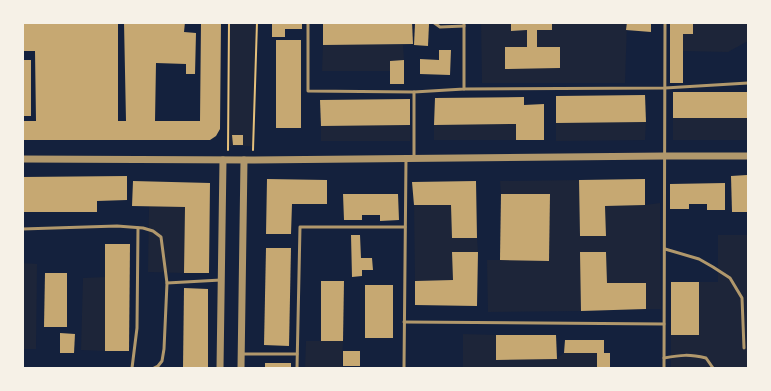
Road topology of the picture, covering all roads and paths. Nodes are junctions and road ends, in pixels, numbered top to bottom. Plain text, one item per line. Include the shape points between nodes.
1 (229, 22) edge
2 (257, 22) edge
3 (308, 22) edge
4 (433, 22) edge
5 (666, 22) edge
6 (464, 24) edge
7 (748, 83) edge
8 (665, 88) junction
9 (464, 89) junction
10 (414, 92) junction
11 (665, 156) junction
12 (748, 156) edge
13 (22, 159) edge
14 (410, 159) junction
15 (225, 160) junction
16 (244, 160) junction
17 (253, 160) junction
18 (405, 227) junction
19 (22, 228) edge
20 (138, 228) junction
21 (665, 250) junction
22 (221, 280) junction
23 (167, 283) junction
24 (404, 322) junction
25 (664, 324) junction
26 (744, 348) dead end
27 (241, 354) junction
28 (297, 354) junction
29 (664, 358) junction
30 (132, 368) edge
31 (154, 368) edge
32 (220, 368) edge
33 (241, 368) edge
34 (297, 368) edge
35 (404, 368) edge
36 (664, 368) edge
37 (713, 368) edge

1 - 15 path
2 - 17 path
3 - 10 lane via 308,91
4 - 6 lane via 440,27
5 - 8 lane
6 - 9 lane
7 - 8 lane
8 - 9 lane
8 - 11 lane
9 - 10 lane
10 - 14 lane
11 - 12 street
11 - 14 street
11 - 21 lane
13 - 15 street
14 - 17 street
14 - 18 lane
15 - 16 street
15 - 22 street
16 - 17 street
16 - 27 street
18 - 24 lane
18 - 28 lane via 300,227
19 - 20 lane
20 - 23 lane via 161,236
20 - 30 lane via 137,328
21 - 25 lane
21 - 26 lane via 699,259 730,278 742,298
22 - 23 lane
22 - 32 street
23 - 31 lane via 164,349 162,361
24 - 25 lane
24 - 35 lane
25 - 29 lane
27 - 28 lane
27 - 33 street
28 - 34 lane
29 - 36 lane
29 - 37 lane via 686,355 706,358

